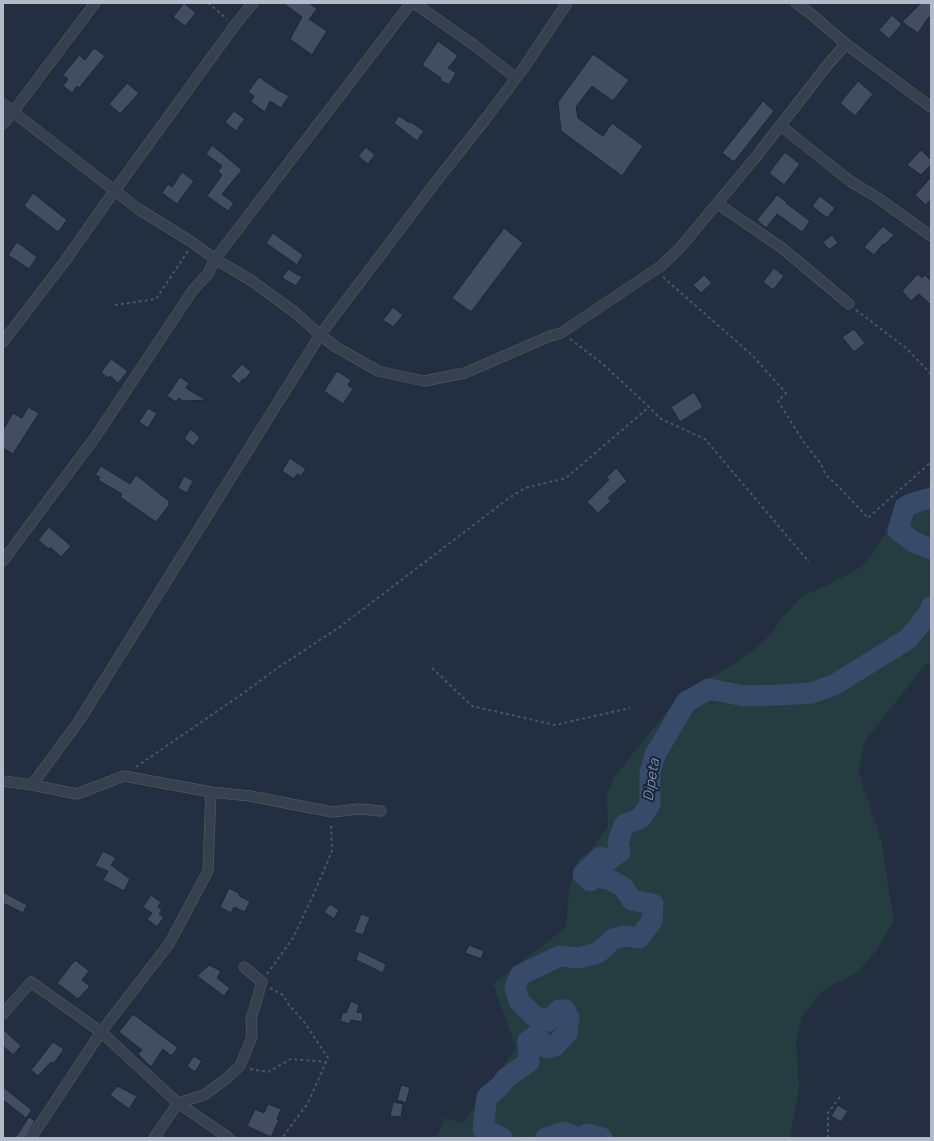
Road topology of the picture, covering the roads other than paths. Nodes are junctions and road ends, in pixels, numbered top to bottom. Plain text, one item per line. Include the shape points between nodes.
1 (95, 3) edge
2 (253, 3) edge
3 (411, 3) edge
4 (414, 3) edge
5 (567, 3) edge
6 (796, 3) edge
7 (846, 44) junction
8 (516, 78) junction
9 (3, 104) edge
10 (931, 106) edge
11 (13, 112) junction
12 (3, 124) edge
13 (781, 126) junction
14 (115, 190) junction
15 (718, 204) junction
16 (931, 236) edge
17 (215, 259) junction
18 (849, 304) road end
19 (320, 335) junction
20 (3, 342) edge
21 (3, 561) edge
22 (3, 781) edge
23 (32, 785) junction
24 (211, 792) junction
25 (381, 811) dead end
26 (244, 967) dead end
27 (3, 1014) edge
28 (101, 1032) junction
29 (178, 1103) junction
30 (31, 1138) edge
31 (154, 1138) edge
32 (229, 1138) edge

1 - 11 street
2 - 14 street
3 - 17 street
4 - 8 street
5 - 8 street
6 - 7 street
7 - 10 street
7 - 13 street
8 - 19 street
9 - 11 street
11 - 12 street
11 - 14 street
13 - 15 street
13 - 16 street via 850,181
14 - 17 street
14 - 20 street
15 - 18 street via 782,248
15 - 19 street via 661,266 561,333 465,373 424,381 378,371
17 - 19 street via 252,281 297,314
17 - 21 street via 208,274 193,290 96,436
19 - 23 street via 79,721
22 - 23 street
23 - 24 street via 77,794 124,776
24 - 25 street via 250,796 332,812 359,809
24 - 28 street via 208,871 169,944
26 - 29 street via 262,982 251,1019 252,1037 240,1066 204,1094
27 - 28 street via 31,982
28 - 29 street
28 - 30 street
29 - 31 street
29 - 32 street

